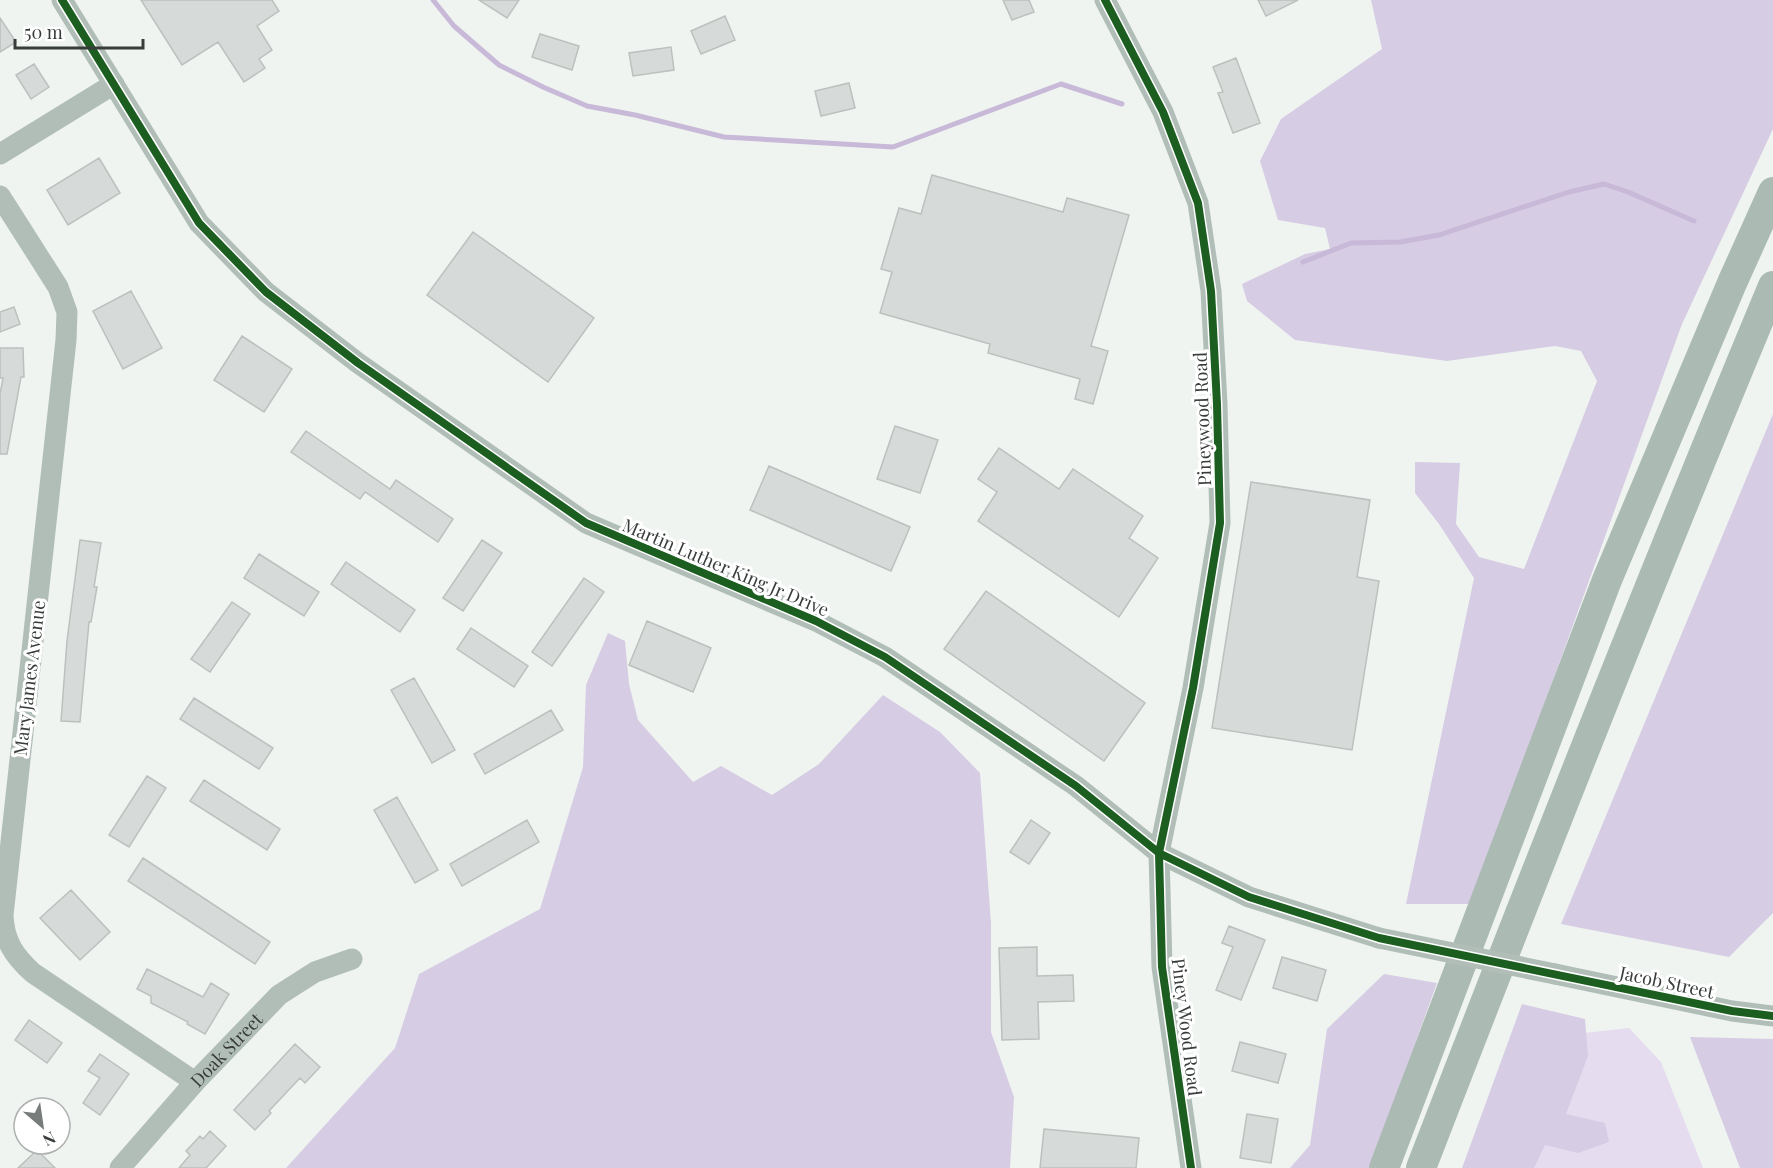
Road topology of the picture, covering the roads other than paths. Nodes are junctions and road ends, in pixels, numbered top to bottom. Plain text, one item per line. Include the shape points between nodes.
1 (62, 0) edge
2 (1105, 0) edge
3 (114, 84) junction
4 (0, 154) edge
5 (1773, 192) edge
6 (0, 196) edge
7 (1773, 286) edge
8 (1159, 853) junction
9 (352, 959) dead end
10 (1555, 975) joint
11 (1773, 1016) edge
12 (195, 1082) junction
13 (120, 1168) edge
14 (1191, 1168) edge
15 (1384, 1168) edge
16 (1421, 1168) edge

1 - 3 street, Martin Luther King Jr Drive
2 - 8 street, Pineywood Road via 1163,112 1198,202 1211,291 1220,523 1193,688
3 - 4 street
3 - 8 street, Martin Luther King Jr Drive via 199,223 266,292 358,363 585,523 816,621 885,657 1076,786
5 - 15 highway via 1607,580
6 - 12 street, Mary James Avenue via 58,287 67,312 3,929 9,947 33,974
7 - 16 highway via 1575,772
8 - 10 street, Martin Luther King Jr Drive, bridge via 1249,897 1378,938
8 - 14 street, Piney Wood Road via 1162,968
9 - 12 street, Doak Street via 315,972 279,994
10 - 11 street, Jacob Street
12 - 13 street, Doak Street

